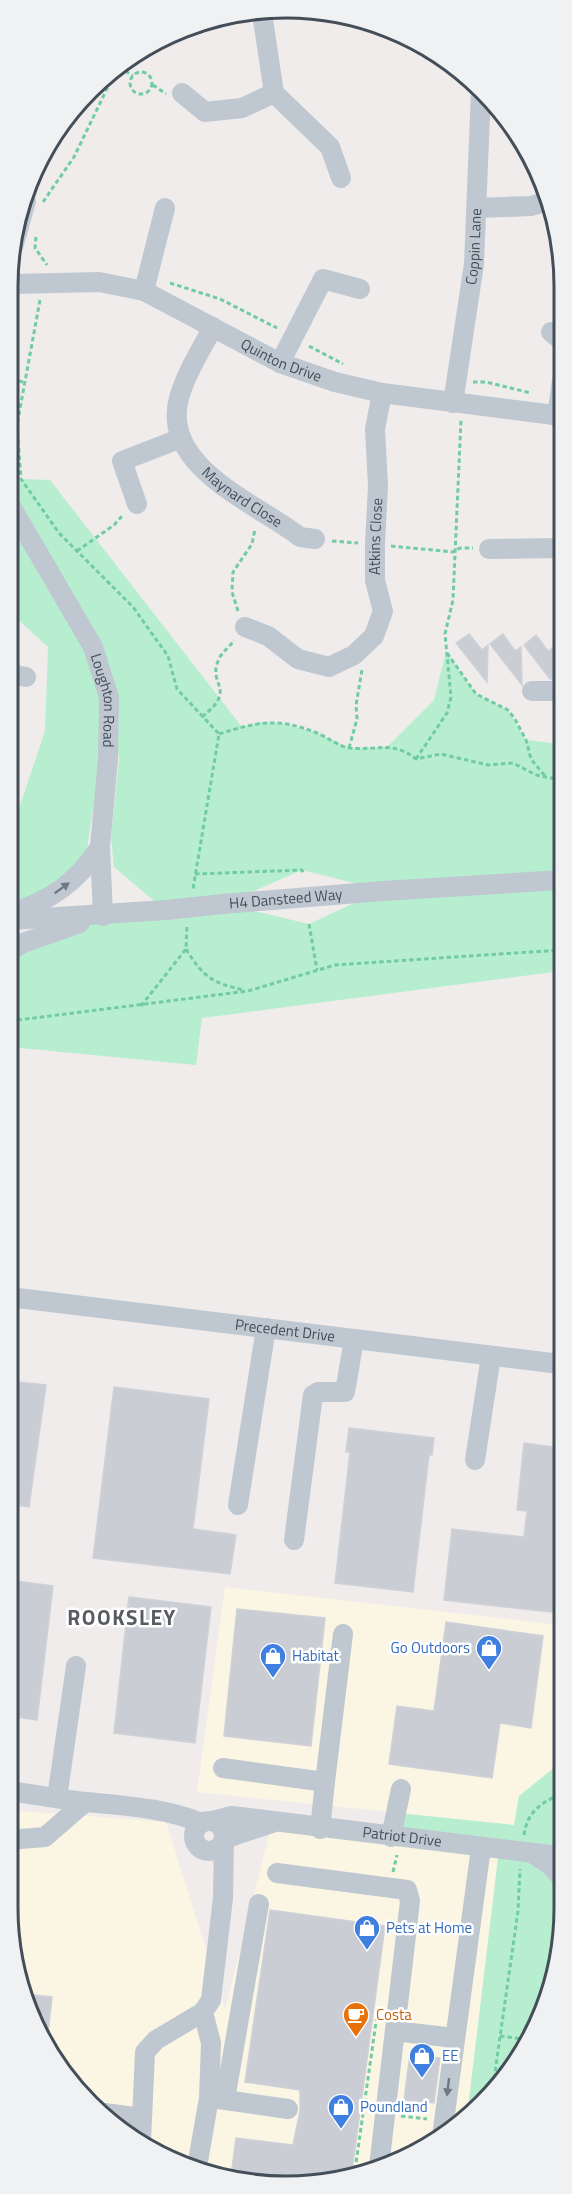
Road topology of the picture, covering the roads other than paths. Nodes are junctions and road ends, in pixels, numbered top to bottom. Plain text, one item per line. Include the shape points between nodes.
1 (263, 19) edge
2 (182, 93) dead end
3 (274, 93) junction
4 (482, 103) edge
5 (341, 178) dead end
6 (541, 203) edge
7 (165, 208) dead end
8 (478, 208) junction
9 (18, 284) edge
10 (360, 289) dead end
11 (144, 291) junction
12 (213, 327) junction
13 (280, 363) junction
14 (382, 393) junction
15 (457, 404) junction
16 (554, 416) edge
17 (179, 439) junction
18 (137, 504) road end
19 (18, 518) edge
20 (315, 539) road end
21 (554, 548) edge
22 (489, 549) road end
23 (245, 627) dead end
24 (532, 691) dead end
25 (554, 691) edge
26 (100, 847) junction
27 (554, 880) edge
28 (18, 911) edge
29 (103, 916) junction
30 (18, 920) edge
31 (18, 946) edge
32 (18, 1298) edge
33 (266, 1328) junction
34 (354, 1339) junction
35 (491, 1356) junction
36 (554, 1363) edge
37 (475, 1460) dead end
38 (237, 1505) dead end
39 (294, 1540) dead end
40 (343, 1634) dead end
41 (76, 1666) dead end
42 (224, 1768) dead end
43 (325, 1782) junction
44 (401, 1788) dead end
45 (18, 1792) edge
46 (57, 1798) junction
47 (85, 1802) junction
48 (272, 1823) junction
49 (202, 1827) junction
50 (320, 1828) junction
51 (396, 1838) junction
52 (18, 1839) edge
53 (217, 1845) junction
54 (481, 1848) junction
55 (527, 1853) junction
56 (554, 1856) edge
57 (554, 1870) edge
58 (277, 1873) dead end
59 (259, 1904) dead end
60 (202, 2012) junction
61 (395, 2031) junction
62 (454, 2038) junction
63 (217, 2098) junction
64 (288, 2109) dead end
65 (115, 2115) edge
66 (142, 2118) junction
67 (438, 2128) edge
68 (141, 2134) edge
69 (379, 2160) edge
70 (199, 2162) edge

1 - 3 street
2 - 3 street via 205,112 242,108
3 - 5 street via 330,147
4 - 8 street, Coppin Lane
6 - 8 street
7 - 11 street
8 - 15 street, Coppin Lane
9 - 11 street, Quinton Drive via 99,282
10 - 13 street via 325,273
11 - 12 street, Quinton Drive
12 - 13 street, Quinton Drive
12 - 17 street via 178,400
13 - 14 street, Quinton Drive
14 - 15 street, Quinton Drive
14 - 23 street, Atkins Close via 375,429 375,581 382,611 374,636 354,656 329,667 298,659 268,636
15 - 16 street, Quinton Drive
17 - 18 street via 122,461
17 - 20 street, Maynard Close via 204,472 300,537
19 - 26 street, Loughton Road via 93,646 109,697
21 - 22 street
24 - 25 street
28 -> 26 street via 59,891 84,871
26 - 29 street, Loughton Road
27 - 29 street, H4 Dansteed Way, bridge
29 - 30 street, H4 Dansteed Way
29 - 31 street
32 - 33 street, Precedent Drive
33 - 34 street, Precedent Drive
33 - 38 street
34 - 35 street, Precedent Drive
34 - 39 street via 345,1392 314,1395
35 - 36 street, Precedent Drive
35 - 37 street
40 - 43 street
41 - 46 street
42 - 43 street
43 - 50 street
44 - 51 street
45 - 46 street, Patriot Drive
46 - 47 street, Patriot Drive
47 - 49 street, Patriot Drive via 177,1813
47 - 52 street via 45,1837
48 - 49 street, Patriot Drive via 232,1816
48 - 50 street, Patriot Drive
48 - 53 street, Patriot Drive
49 - 53 street via 219,1824
49 - 53 street via 200,1848
50 - 51 street, Patriot Drive
51 - 54 street, Patriot Drive
53 - 60 street via 224,1898 214,1989
54 - 55 street, Patriot Drive
54 - 62 street
55 - 56 street, Patriot Drive
55 - 57 street
58 - 61 street via 407,1890 410,1901
59 - 63 street
60 - 63 street via 211,2043
60 - 66 street via 156,2040 145,2052
61 - 62 street
61 - 69 street
62 -> 67 street
63 - 64 street
63 - 70 street
65 - 66 street
66 - 68 street

